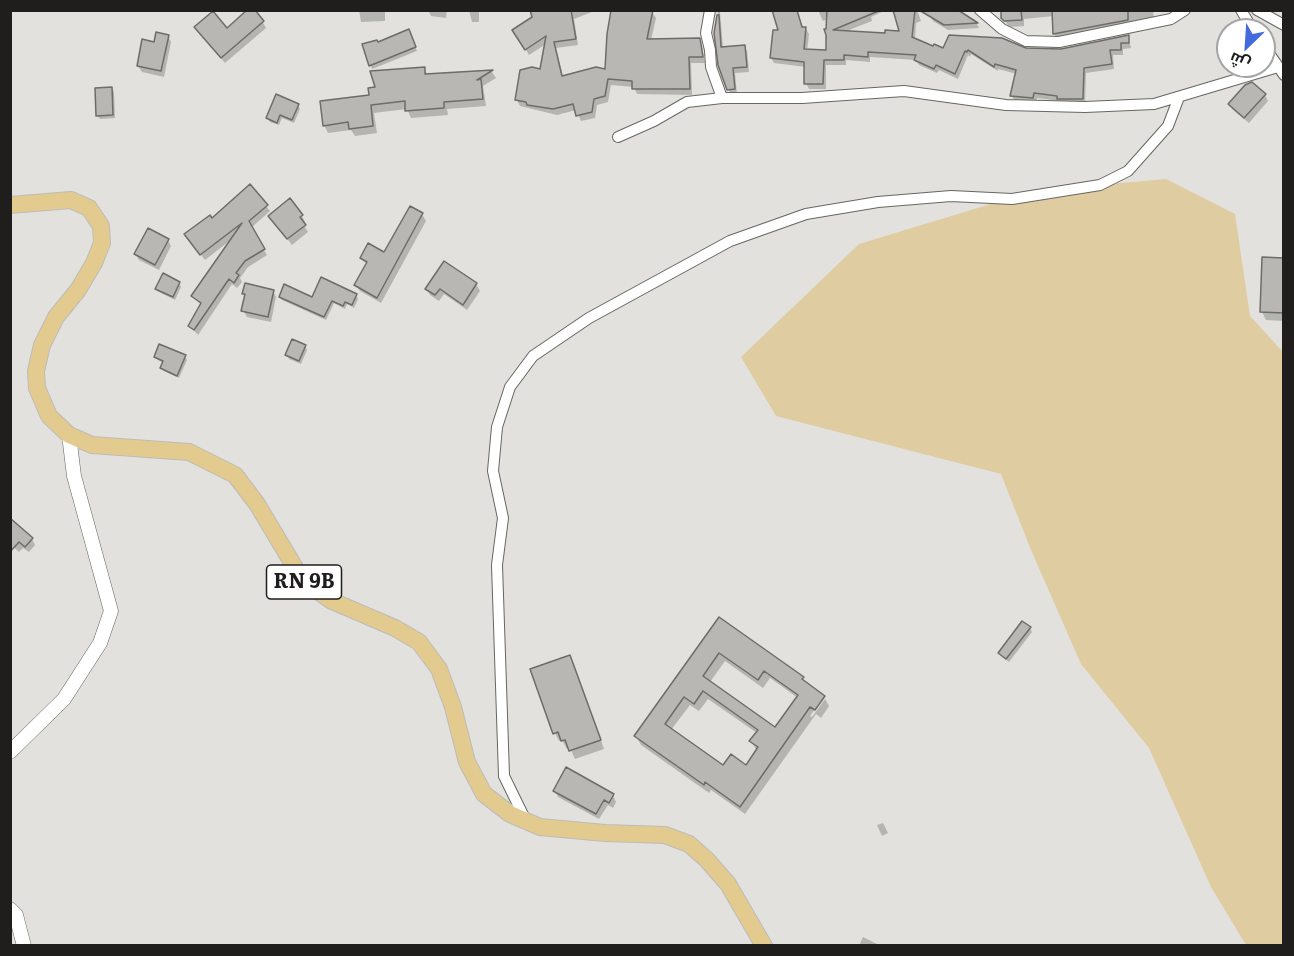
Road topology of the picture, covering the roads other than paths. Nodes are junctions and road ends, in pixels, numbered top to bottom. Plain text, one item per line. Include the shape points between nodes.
1 (710, 10) edge
2 (980, 10) edge
3 (1185, 10) edge
4 (1257, 10) edge
5 (1284, 25) edge
6 (1281, 71) edge
7 (1179, 97) junction
8 (722, 98) junction
9 (618, 137) dead end
10 (10, 205) edge
11 (69, 435) junction
12 (10, 752) edge
13 (526, 821) junction
14 (10, 909) edge
15 (24, 945) edge
16 (764, 945) edge

1 - 8 street via 706,33 711,67
2 - 3 street via 1002,29 1026,41 1059,42 1171,19
4 - 5 street
6 - 7 street
7 - 8 street via 1154,104 1085,107 1006,105 904,91 802,98
7 - 13 street via 1168,126 1128,171 1100,185 1012,199 951,196 878,202 806,214 730,241 590,318 532,356 510,387 497,427 493,471 503,518 497,566 504,776
8 - 9 street via 687,102
10 - 11 main road, RN 9B via 71,200 89,208 101,226 102,243 94,263 56,317 42,345 36,371 37,388 49,416
11 - 12 street via 74,476 111,611 100,644 64,699
11 - 13 main road, RN 9B via 92,446 189,452 235,475 303,581 332,601 419,642 438,669 453,707 467,762 484,794
13 - 16 main road, RN 9B via 605,833 665,835 689,844 728,884
14 - 15 street via 16,915

